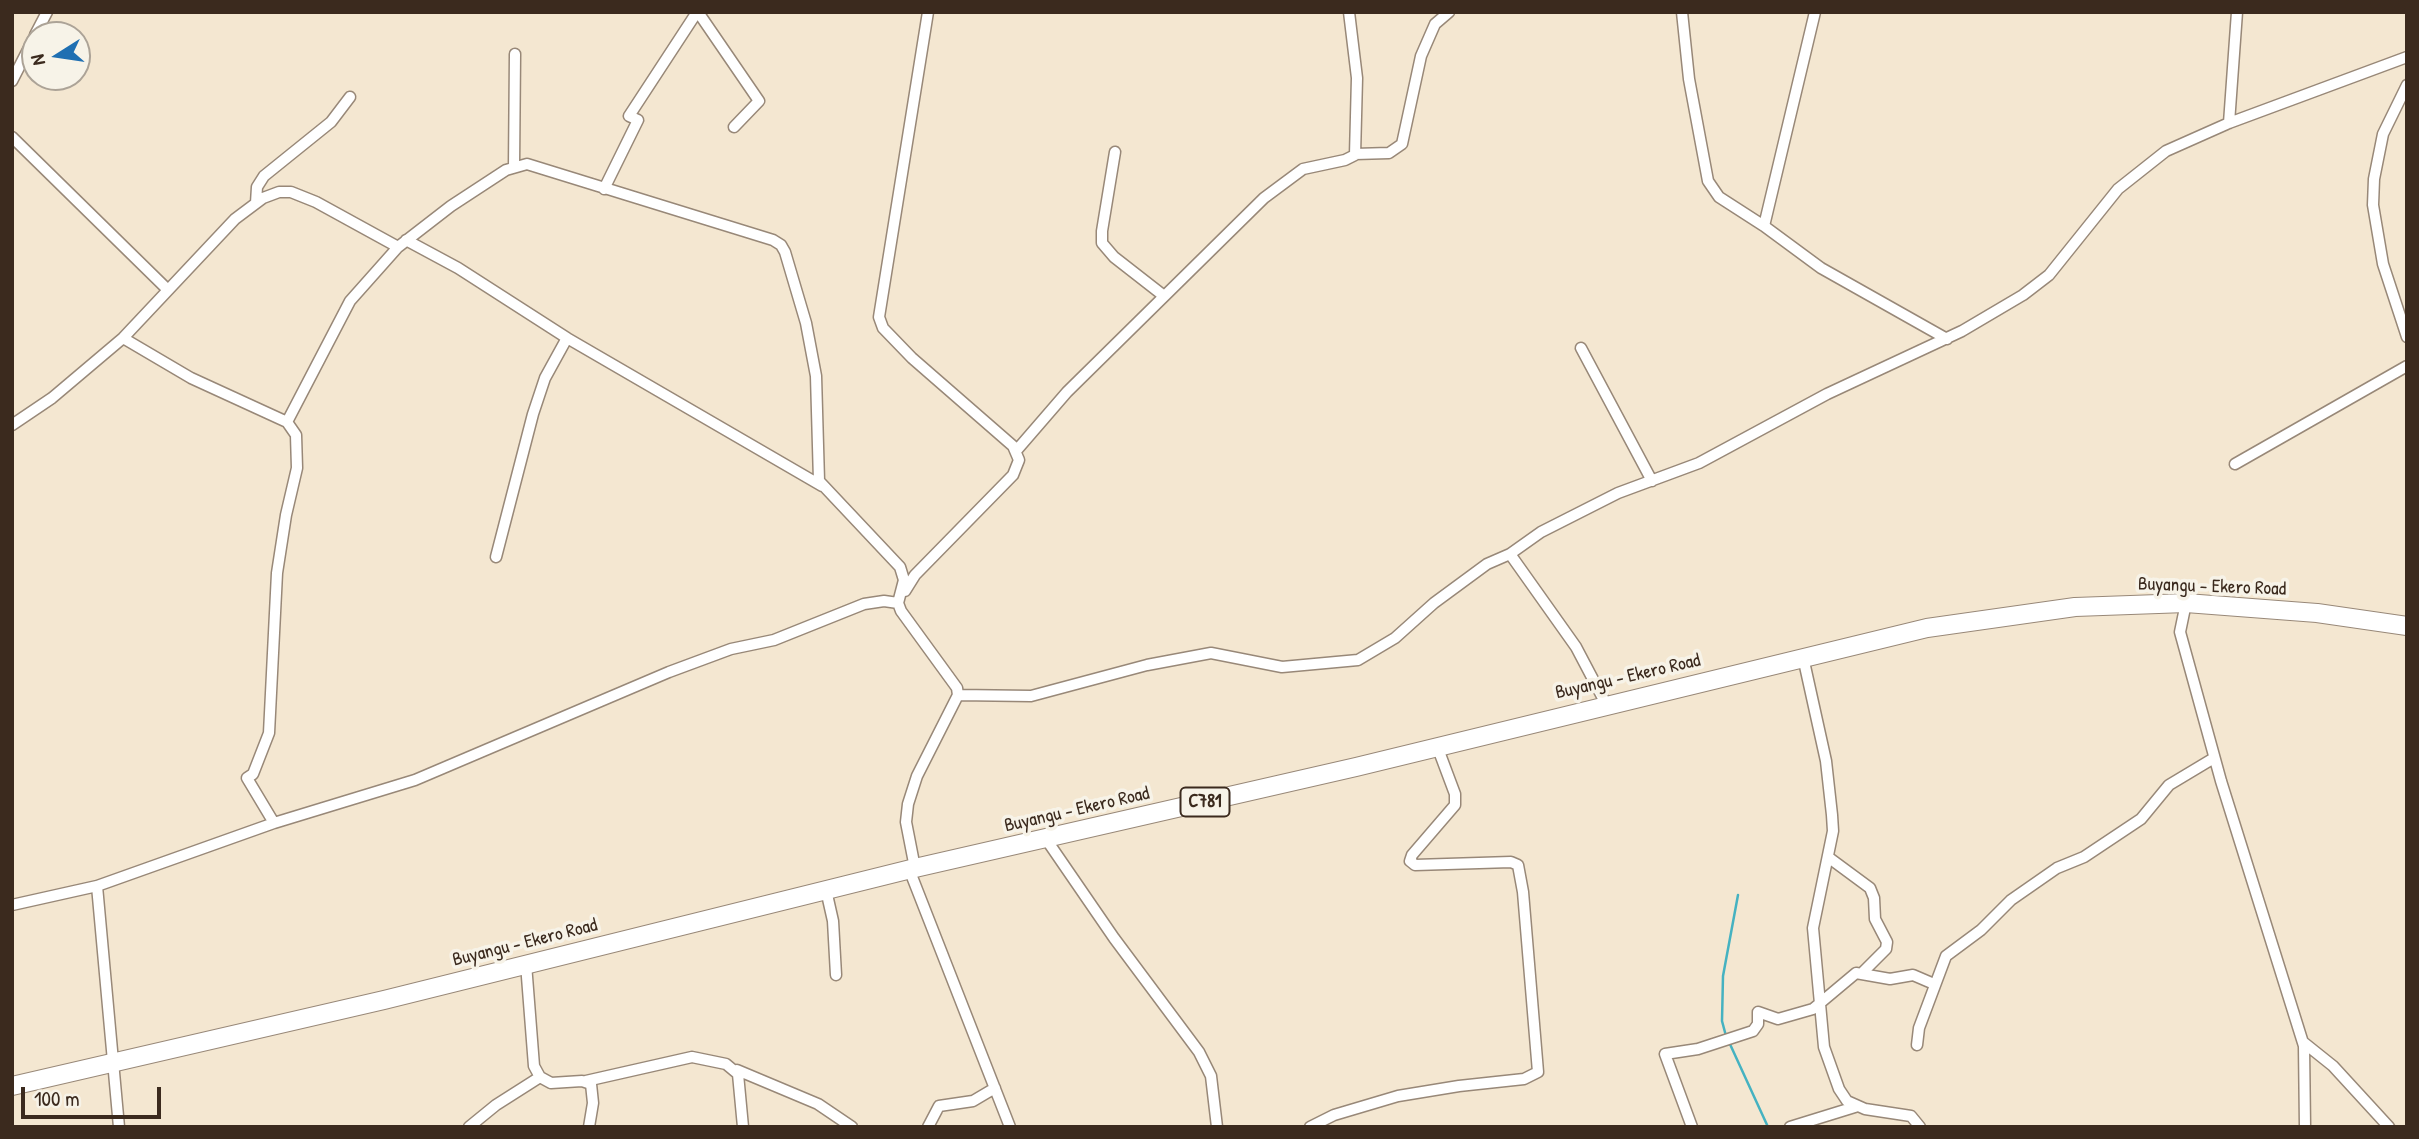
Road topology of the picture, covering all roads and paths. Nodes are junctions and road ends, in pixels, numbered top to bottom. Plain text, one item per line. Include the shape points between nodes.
1 (698, 12) edge
2 (928, 12) edge
3 (1349, 12) edge
4 (1449, 12) edge
5 (1682, 12) edge
6 (1815, 12) edge
7 (2237, 12) edge
8 (515, 54) dead end
9 (2407, 57) edge
10 (16, 58) edge
11 (12, 81) edge
12 (2407, 85) edge
13 (350, 97) dead end
14 (2228, 123) junction
15 (734, 127) dead end
16 (12, 137) edge
17 (1115, 152) dead end
18 (1355, 153) junction
19 (514, 166) junction
20 (604, 189) junction
21 (256, 203) junction
22 (1764, 226) junction
23 (402, 244) junction
24 (168, 290) junction
25 (1164, 296) junction
26 (2407, 337) edge
27 (123, 338) junction
28 (567, 338) junction
29 (1947, 339) junction
30 (1581, 348) dead end
31 (2407, 366) edge
32 (287, 422) junction
33 (12, 425) edge
34 (1016, 450) junction
35 (2235, 464) dead end
36 (1652, 481) junction
37 (821, 486) junction
38 (1510, 554) junction
39 (496, 557) dead end
40 (2186, 603) junction
41 (898, 604) junction
42 (2407, 626) edge
43 (1803, 657) junction
44 (958, 695) junction
45 (1605, 704) junction
46 (1437, 746) junction
47 (2214, 758) junction
48 (274, 823) junction
49 (1046, 839) junction
50 (1828, 858) junction
51 (912, 868) junction
52 (97, 886) junction
53 (826, 890) junction
54 (12, 905) edge
55 (526, 964) junction
56 (1863, 972) junction
57 (836, 975) dead end
58 (1934, 984) junction
59 (1821, 1005) junction
60 (2303, 1042) junction
61 (1917, 1045) dead end
62 (114, 1063) junction
63 (737, 1070) junction
64 (540, 1077) junction
65 (586, 1081) junction
66 (12, 1086) edge
67 (995, 1088) junction
68 (1858, 1106) junction
69 (119, 1127) edge
70 (469, 1127) edge
71 (589, 1127) edge
72 (743, 1127) edge
73 (852, 1127) edge
74 (928, 1127) edge
75 (1010, 1127) edge
76 (1217, 1127) edge
77 (1310, 1127) edge
78 (1692, 1127) edge
79 (1790, 1127) edge
80 (1920, 1127) edge
81 (2305, 1127) edge
82 (2389, 1127) edge

1 - 15 street via 759,101
1 - 20 street via 629,116 638,120
2 - 34 street via 879,317 883,328 912,358
3 - 18 street via 1357,78
4 - 18 street via 1435,24 1420,57 1402,144 1389,153
5 - 22 street via 1708,181 1719,197
6 - 22 street
7 - 14 street
8 - 19 street
9 - 14 street
10 - 11 street
12 - 26 street via 2383,134 2373,205 2383,264
13 - 21 street via 331,122 264,176 257,187
14 - 29 street via 2154,159 2097,212 2037,286
16 - 24 street
17 - 25 street via 1102,243
18 - 25 street via 1348,159 1303,169 1286,180
19 - 20 street via 531,165
19 - 23 street via 463,197
20 - 37 street via 704,216 781,245 806,323 816,376
21 - 23 street via 272,194 290,192
21 - 24 street
22 - 29 street via 1821,268
23 - 28 street via 458,268
23 - 32 street via 350,301
24 - 27 street
25 - 34 street
27 - 32 street via 191,378
27 - 33 street
28 - 37 street
28 - 39 street via 545,378 533,414
29 - 36 street via 1827,394 1699,463
30 - 36 street
31 - 35 street
32 - 48 street via 296,435 297,468 278,573 269,733 253,774 247,778
34 - 41 street via 1013,475 915,575
36 - 38 street via 1541,532
37 - 41 street via 903,572
38 - 44 street via 1487,564 1395,638 1358,660 1282,667 1211,653 1031,696
38 - 45 street via 1576,647
40 - 42 main road, Buyangu - Ekero Road / C781 via 2308,612
40 - 43 main road, Buyangu - Ekero Road / C781 via 2025,612 1927,628
40 - 47 street via 2180,632
41 - 44 street via 956,684
41 - 48 street via 864,604 774,640 731,649 415,780
43 - 45 main road, Buyangu - Ekero Road / C781
43 - 50 street via 1826,761 1833,831
44 - 51 street via 908,804
45 - 46 main road, Buyangu - Ekero Road / C781
46 - 49 main road, Buyangu - Ekero Road / C781
46 - 77 street via 1455,805 1410,862 1518,865 1538,1072 1524,1079 1398,1096
47 - 58 street via 2169,785 2141,820 2011,900 1946,956
47 - 60 street
48 - 52 street
49 - 51 main road, Buyangu - Ekero Road / C781
49 - 76 street via 1199,1052 1210,1076
50 - 56 street via 1870,888 1874,898 1875,919 1887,942 1886,950
50 - 59 street via 1813,929
51 - 53 main road, Buyangu - Ekero Road / C781
51 - 67 street
52 - 54 street
52 - 62 street
53 - 55 main road, Buyangu - Ekero Road / C781
53 - 57 street
55 - 62 main road, Buyangu - Ekero Road / C781
55 - 64 street via 533,1059
56 - 58 street via 1890,979 1913,975
56 - 59 street via 1852,976
58 - 61 street
59 - 68 street via 1828,1062 1841,1093
59 - 78 street via 1778,1019 1758,1012 1753,1031 1698,1049 1665,1054
60 - 81 street
60 - 82 street via 2333,1066
62 - 66 main road, Buyangu - Ekero Road / C781
62 - 69 street
63 - 65 street via 692,1057
63 - 72 street
63 - 73 street via 818,1104
64 - 65 street via 551,1083
64 - 70 street
65 - 71 street via 593,1091
67 - 74 street via 973,1101 939,1106
67 - 75 street
68 - 79 street
68 - 80 street via 1910,1116

